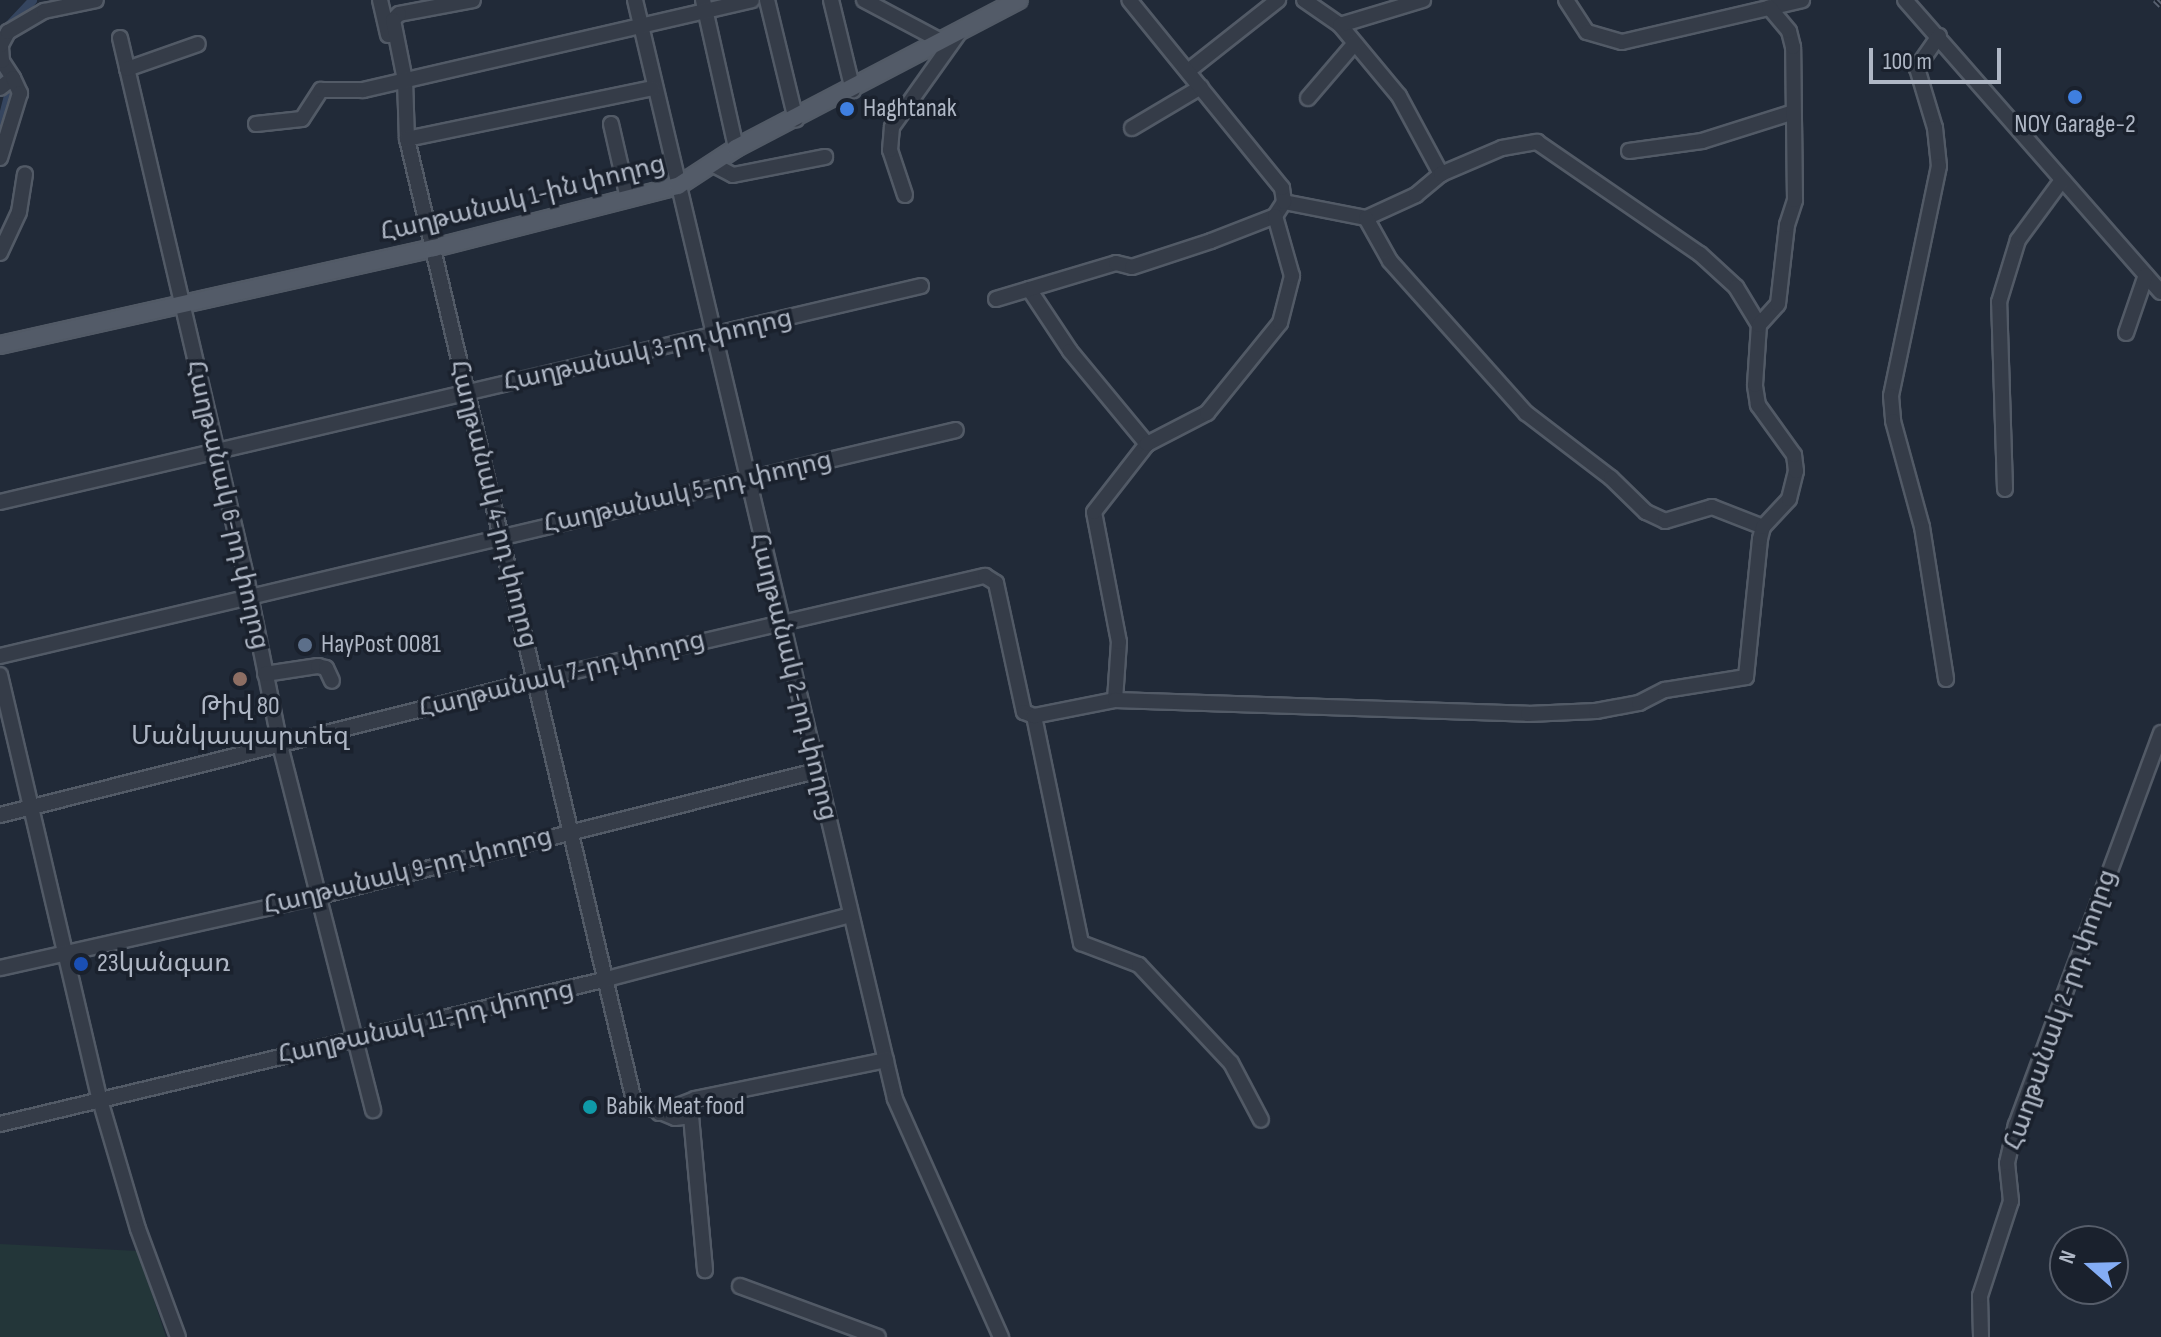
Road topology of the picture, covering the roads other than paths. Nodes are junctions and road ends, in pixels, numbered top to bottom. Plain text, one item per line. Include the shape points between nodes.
1 (96, 0) edge
2 (380, 0) edge
3 (473, 0) edge
4 (635, 0) edge
5 (752, 0) edge
6 (767, 0) edge
7 (831, 0) edge
8 (864, 0) edge
9 (1019, 0) edge
10 (1129, 0) edge
11 (1278, 0) edge
12 (1304, 0) edge
13 (1423, 0) edge
14 (1566, 0) edge
15 (1802, 0) edge
16 (1905, 0) edge
17 (705, 5) edge
18 (1769, 7) junction
19 (1340, 25) junction
20 (642, 29) junction
21 (1939, 36) junction
22 (120, 38) dead end
23 (951, 38) junction
24 (1355, 43) junction
25 (198, 44) dead end
26 (127, 69) junction
27 (1188, 71) junction
28 (401, 81) junction
29 (6, 84) edge
30 (1201, 87) junction
31 (653, 88) junction
32 (853, 90) junction
33 (1308, 98) dead end
34 (1791, 113) junction
35 (796, 120) junction
36 (256, 124) dead end
37 (611, 124) dead end
38 (1132, 128) dead end
39 (407, 139) junction
40 (736, 148) junction
41 (1629, 151) dead end
42 (825, 157) dead end
43 (0, 158) edge
44 (714, 165) junction
45 (25, 174) dead end
46 (1441, 174) junction
47 (2062, 180) junction
48 (678, 186) junction
49 (905, 195) dead end
50 (628, 198) junction
51 (1284, 202) junction
52 (1275, 216) junction
53 (1366, 218) junction
54 (434, 248) junction
55 (0, 253) edge
56 (2146, 275) junction
57 (921, 286) dead end
58 (1029, 289) junction
59 (2161, 292) edge
60 (996, 299) dead end
61 (182, 303) junction
62 (1759, 325) junction
63 (2126, 333) dead end
64 (714, 336) junction
65 (0, 345) edge
66 (465, 395) junction
67 (956, 430) dead end
68 (1147, 444) junction
69 (215, 451) junction
70 (745, 481) junction
71 (2005, 489) dead end
72 (0, 502) edge
73 (1763, 527) junction
74 (501, 536) junction
75 (248, 595) junction
76 (781, 623) junction
77 (0, 656) edge
78 (265, 674) junction
79 (0, 675) edge
80 (1946, 679) dead end
81 (537, 680) junction
82 (332, 681) dead end
83 (1115, 700) junction
84 (1029, 714) junction
85 (2161, 733) edge
86 (280, 745) junction
87 (816, 771) junction
88 (29, 808) junction
89 (0, 815) edge
90 (574, 830) junction
91 (319, 896) junction
92 (850, 915) junction
93 (65, 952) junction
94 (0, 968) edge
95 (603, 980) junction
96 (355, 1040) junction
97 (886, 1060) junction
98 (100, 1100) junction
99 (373, 1110) dead end
100 (659, 1113) junction
101 (1261, 1120) dead end
102 (0, 1124) edge
103 (705, 1270) dead end
104 (740, 1286) dead end
105 (178, 1337) edge
106 (878, 1337) edge
107 (1001, 1337) edge
108 (1981, 1337) edge

1 - 29 street via 44,11 8,32 1,45
2 - 28 street
3 - 28 street via 399,14 393,20
4 - 20 street, Հաղթանակ 2-րդ փողոց
5 - 17 street
6 - 35 street
7 - 32 street
8 - 23 street
9 - 23 main road, Հաղթանակ 1-ին փողոց
10 - 27 street
11 - 27 street
12 - 19 street
13 - 19 street
14 - 18 street via 1587,32 1622,42
15 - 18 street
16 - 21 street
17 - 20 street
17 - 40 street
18 - 34 street via 1789,31
19 - 24 street
20 - 28 street
20 - 31 street, Հաղթանակ 2-րդ փողոց
21 - 47 street
21 - 80 street via 1917,68 1935,128 1939,166 1891,396 1922,527
22 - 26 street, Հաղթանակ 6-րդ փողոց
23 - 32 main road, Հաղթանակ 1-ին փողոց
23 - 49 street via 892,127 890,150
24 - 33 street
24 - 46 street via 1399,96
25 - 26 street
26 - 61 street, Հաղթանակ 6-րդ փողոց
27 - 30 street
28 - 36 street via 363,90 321,90 302,119
28 - 39 street, Հաղթանակ 4-րդ փողոց
29 - 43 street via 20,93
30 - 38 street
30 - 51 street via 1282,188
31 - 39 street
31 - 48 street, Հաղթանակ 2-րդ փողոց
32 - 35 main road, Հաղթանակ 1-ին փողոց
34 - 41 street via 1702,141
34 - 62 street via 1795,200 1778,304
35 - 40 main road, Հաղթանակ 1-ին փողոց
37 - 50 street
39 - 54 street, Հաղթանակ 4-րդ փողոց
40 - 44 main road, Հաղթանակ 1-ին փողոց
42 - 44 street via 733,175
44 - 48 main road, Հաղթանակ 1-ին փողոց
45 - 55 street via 19,212
46 - 53 street via 1416,195
46 - 62 street via 1502,148 1537,142 1700,254 1736,287
47 - 56 street
47 - 71 street via 2018,240 1999,302
48 - 50 main road, Հաղթանակ 1-ին փողոց
48 - 64 street, Հաղթանակ 2-րդ փողոց
50 - 54 main road, Հաղթանակ 1-ին փողոց
51 - 52 street
51 - 53 street
52 - 58 street via 1132,267 1116,263
52 - 68 street via 1292,276 1280,323 1207,413
53 - 73 street via 1390,261 1526,413 1646,512 1665,521 1712,507
54 - 61 main road, Հաղթանակ 1-ին փողոց
54 - 66 street, Հաղթանակ 4-րդ փողոց
56 - 59 street
56 - 63 street
57 - 64 street, Հաղթանակ 3-րդ փողոց
58 - 60 street
58 - 68 street via 1063,341
61 - 65 main road, Հաղթանակ 1-ին փողոց
61 - 69 street, Հաղթանակ 6-րդ փողոց
62 - 73 street via 1758,405 1794,455 1796,471 1789,499
64 - 66 street, Հաղթանակ 3-րդ փողոց
64 - 70 street, Հաղթանակ 2-րդ փողոց
66 - 69 street, Հաղթանակ 3-րդ փողոց
66 - 74 street, Հաղթանակ 4-րդ փողոց
67 - 70 street, Հաղթանակ 5-րդ փողոց
68 - 83 street via 1094,512 1119,642
69 - 72 street, Հաղթանակ 3-րդ փողոց
69 - 75 street, Հաղթանակ 6-րդ փողոց
70 - 74 street, Հաղթանակ 5-րդ փողոց
70 - 76 street, Հաղթանակ 2-րդ փողոց
73 - 83 street via 1746,677 1665,690 1639,703 1596,711 1528,714
74 - 75 street, Հաղթանակ 5-րդ փողոց
74 - 81 street, Հաղթանակ 4-րդ փողոց
75 - 77 street, Հաղթանակ 5-րդ փողոց
75 - 78 street, Հաղթանակ 6-րդ փողոց
76 - 81 street, Հաղթանակ 7-րդ փողոց
76 - 84 street, Հաղթանակ 7-րդ փողոց via 992,578
76 - 87 street, Հաղթանակ 2-րդ փողոց
78 - 82 street via 318,666
78 - 86 street, Հաղթանակ 6-րդ փողոց
79 - 88 street
81 - 86 street, Հաղթանակ 7-րդ փողոց
81 - 90 street, Հաղթանակ 4-րդ փողոց
83 - 84 street
84 - 101 street via 1081,943 1139,965 1231,1063
85 - 108 street, Հաղթանակ 2-րդ փողոց via 2016,1125 2007,1163 2011,1201 1980,1296
86 - 88 street, Հաղթանակ 7-րդ փողոց
86 - 91 street, Հաղթանակ 6-րդ փողոց
87 - 90 street, Հաղթանակ 9-րդ փողոց
87 - 92 street, Հաղթանակ 2-րդ փողոց
88 - 89 street, Հաղթանակ 7-րդ փողոց
88 - 93 street
90 - 91 street, Հաղթանակ 9-րդ փողոց
90 - 95 street, Հաղթանակ 4-րդ փողոց
91 - 93 street, Հաղթանակ 9-րդ փողոց
91 - 96 street, Հաղթանակ 6-րդ փողոց
92 - 95 street, Հաղթանակ 11-րդ փողոց
92 - 97 street, Հաղթանակ 2-րդ փողոց
93 - 94 street, Հաղթանակ 9-րդ փողոց
93 - 98 street
95 - 96 street, Հաղթանակ 11-րդ փողոց
95 - 100 street, Հաղթանակ 4-րդ փողոց via 634,1101
96 - 98 street, Հաղթանակ 11-րդ փողոց
96 - 99 street, Հաղթանակ 6-րդ փողոց
97 - 100 street via 695,1099
97 - 107 street, Հաղթանակ 2-րդ փողոց via 895,1099
98 - 102 street, Հաղթանակ 11-րդ փողոց
98 - 105 street via 138,1229
100 - 103 street via 691,1116
104 - 106 street

